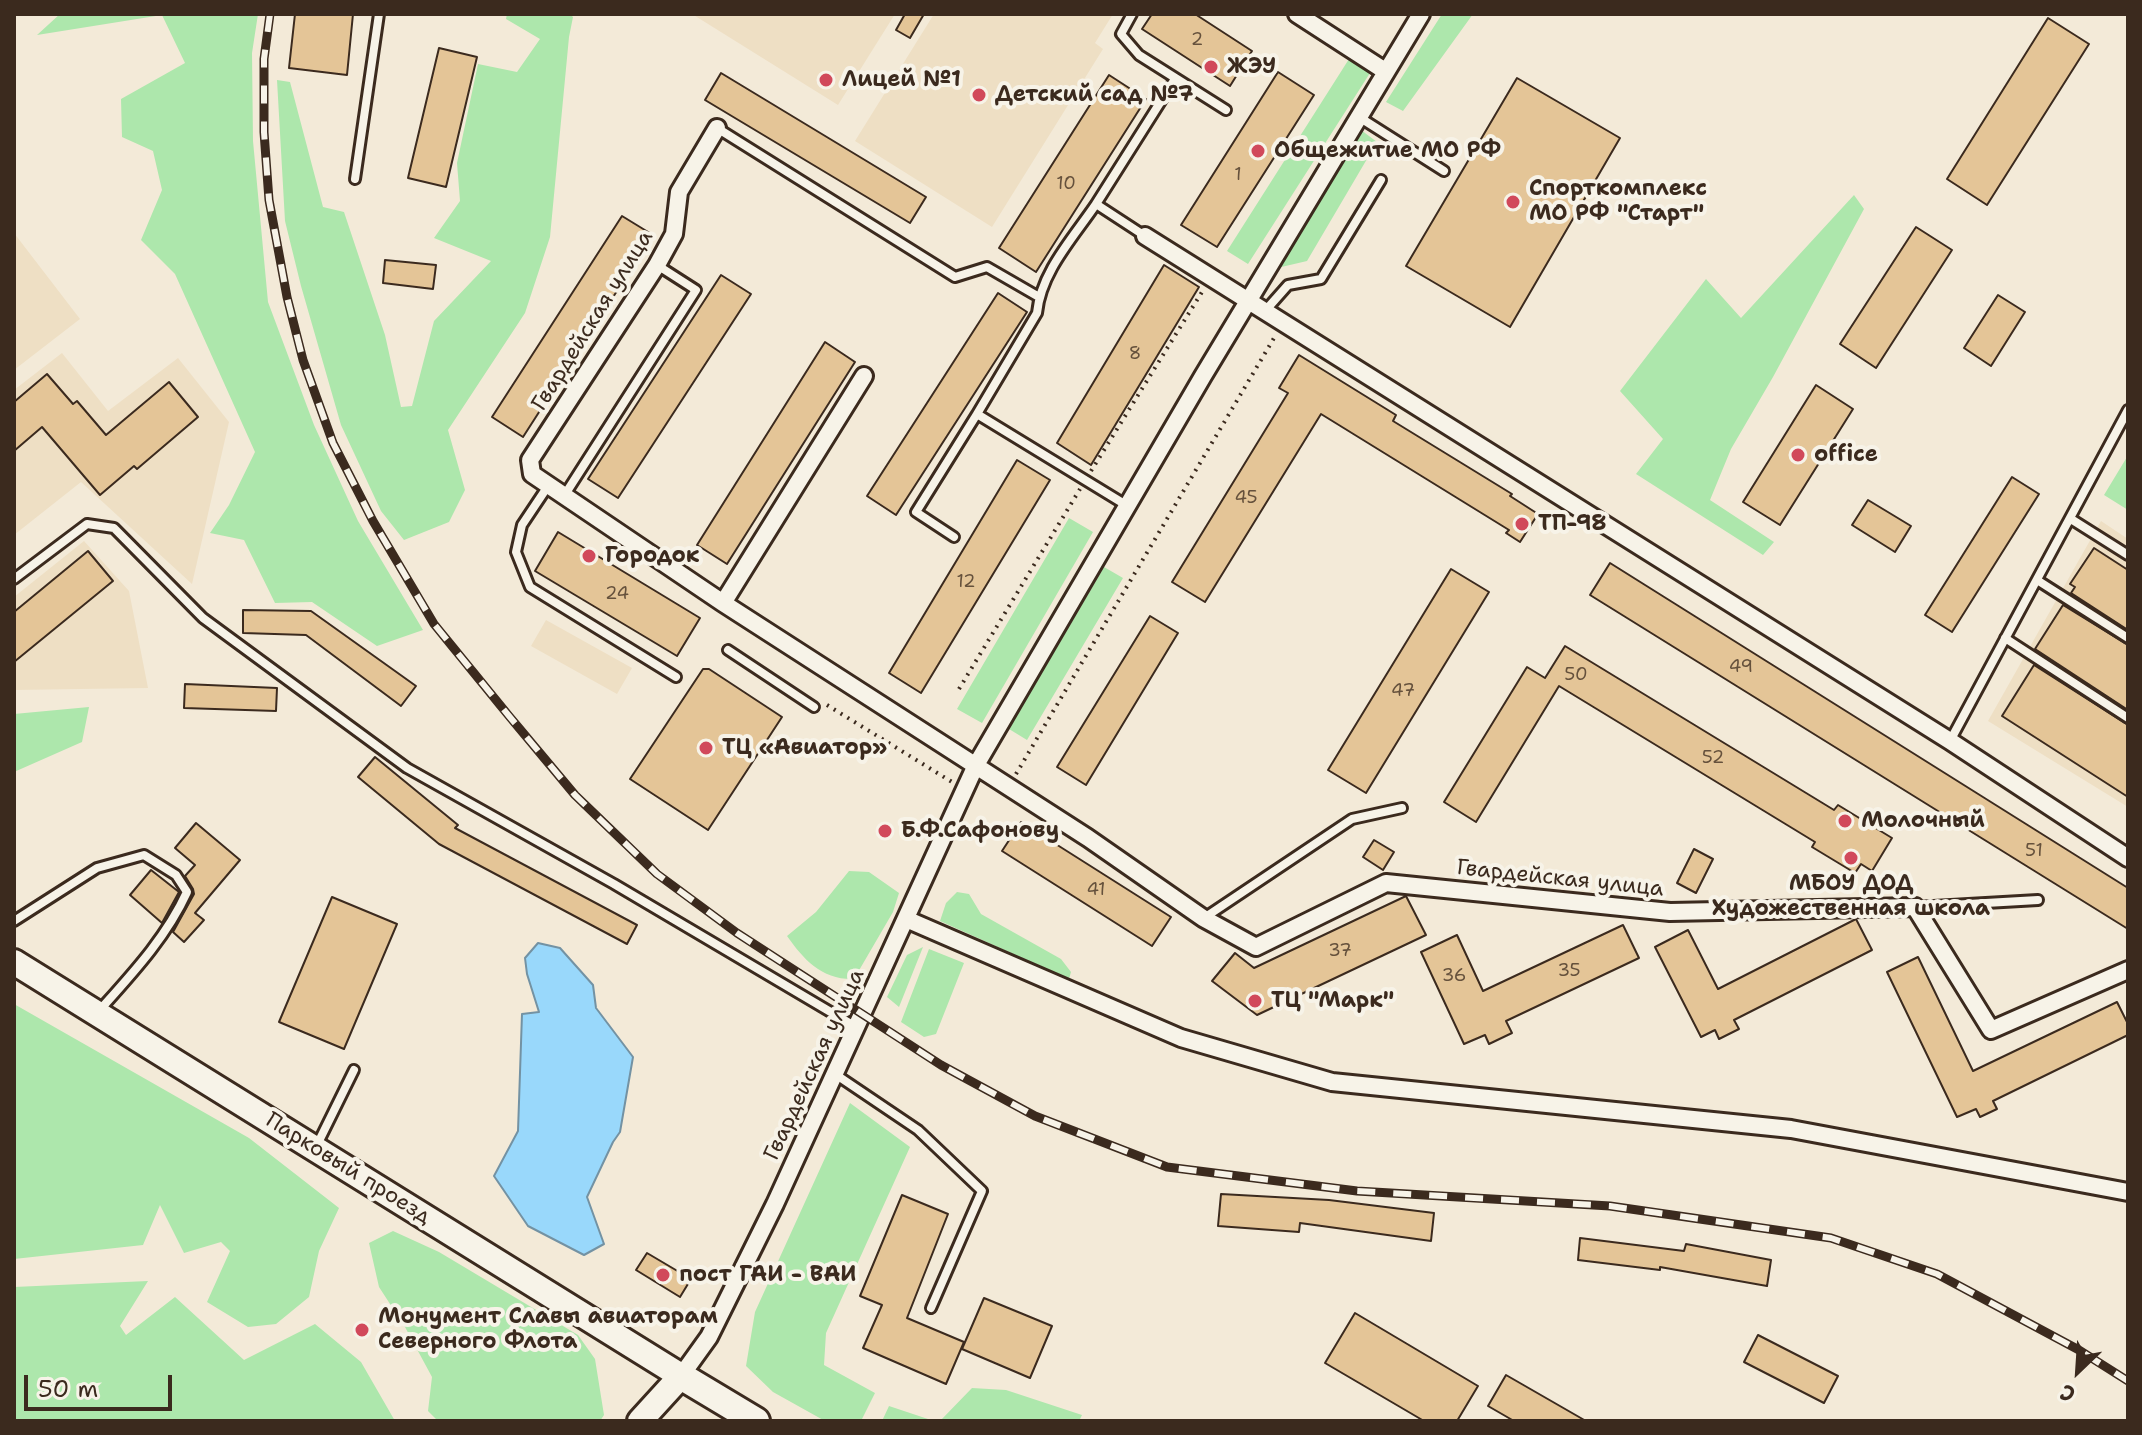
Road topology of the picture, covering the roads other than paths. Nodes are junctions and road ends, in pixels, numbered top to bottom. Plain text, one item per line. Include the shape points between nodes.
1 (379, 14) edge
2 (1132, 14) edge
3 (1297, 14) edge
4 (1421, 14) edge
5 (1385, 71) junction
6 (1175, 79) junction
7 (1226, 110) dead end
8 (1358, 117) junction
9 (717, 128) joint
10 (1444, 171) dead end
11 (355, 179) dead end
12 (1381, 180) dead end
13 (1096, 204) junction
14 (1145, 236) joint
15 (657, 265) junction
16 (1039, 297) junction
17 (1247, 301) junction
18 (1264, 312) junction
19 (864, 376) dead end
20 (2128, 410) edge
21 (977, 414) junction
22 (548, 486) junction
23 (564, 497) junction
24 (1126, 505) junction
25 (2071, 519) junction
26 (954, 537) dead end
27 (2128, 555) edge
28 (14, 579) edge
29 (2037, 580) junction
30 (723, 603) junction
31 (2005, 638) junction
32 (2128, 638) edge
33 (728, 650) dead end
34 (676, 677) dead end
35 (816, 703) road end
36 (2128, 718) edge
37 (1950, 741) junction
38 (976, 765) junction
39 (1402, 808) dead end
40 (2128, 858) edge
41 (2038, 900) dead end
42 (1915, 907) junction
43 (1203, 918) junction
44 (906, 919) junction
45 (14, 921) edge
46 (14, 962) edge
47 (2128, 970) edge
48 (98, 1013) junction
49 (856, 1027) junction
50 (354, 1070) dead end
51 (834, 1073) junction
52 (315, 1149) junction
53 (2128, 1192) edge
54 (931, 1308) dead end
55 (681, 1376) junction
56 (640, 1421) edge
57 (756, 1421) edge

1 - 11 lane
2 - 6 lane via 1121,34 1139,55
3 - 5 street
4 - 5 street, Гвардейская улица
5 - 8 street, Гвардейская улица
6 - 7 lane
6 - 13 lane
8 - 10 lane
8 - 17 street, Гвардейская улица
9 - 15 street, Гвардейская улица via 679,192 674,234
9 - 16 lane via 955,277 987,267
12 - 18 lane via 1321,279 1288,285
13 - 14 lane
13 - 16 lane
14 - 17 street
15 - 22 street, Гвардейская улица via 530,460 532,474
15 - 23 lane via 696,290
16 - 21 lane via 1037,313
17 - 18 street
17 - 24 street, Гвардейская улица
18 - 37 street
19 - 30 street
20 - 25 lane
21 - 24 lane
21 - 26 lane via 916,512
22 - 23 street, Гвардейская улица
22 - 34 lane via 522,525 516,552 530,587
23 - 30 street, Гвардейская улица
24 - 38 street, Гвардейская улица
25 - 27 lane
25 - 29 lane
28 - 49 lane via 87,524 114,528 203,618 407,768
29 - 31 lane
29 - 32 lane
30 - 38 street, Гвардейская улица
31 - 36 lane
31 - 37 lane
33 - 35 lane
37 - 40 street
38 - 43 street, Гвардейская улица
38 - 44 street, Гвардейская улица
39 - 43 lane via 1352,819
41 - 42 lane
42 - 43 street, Гвардейская улица via 1670,912 1386,883 1256,947
42 - 47 street via 1991,1030
44 - 49 street, Гвардейская улица
44 - 53 street via 1181,1038 1332,1082 1791,1129
45 - 48 lane via 97,868 144,855 176,875 187,892 179,910
46 - 48 main road, Парковый проезд
48 - 52 main road, Парковый проезд
49 - 51 street, Гвардейская улица
50 - 52 lane
51 - 54 lane via 918,1130 982,1191
51 - 55 street, Гвардейская улица via 716,1323
52 - 55 main road, Парковый проезд
55 - 56 main road
55 - 57 main road

